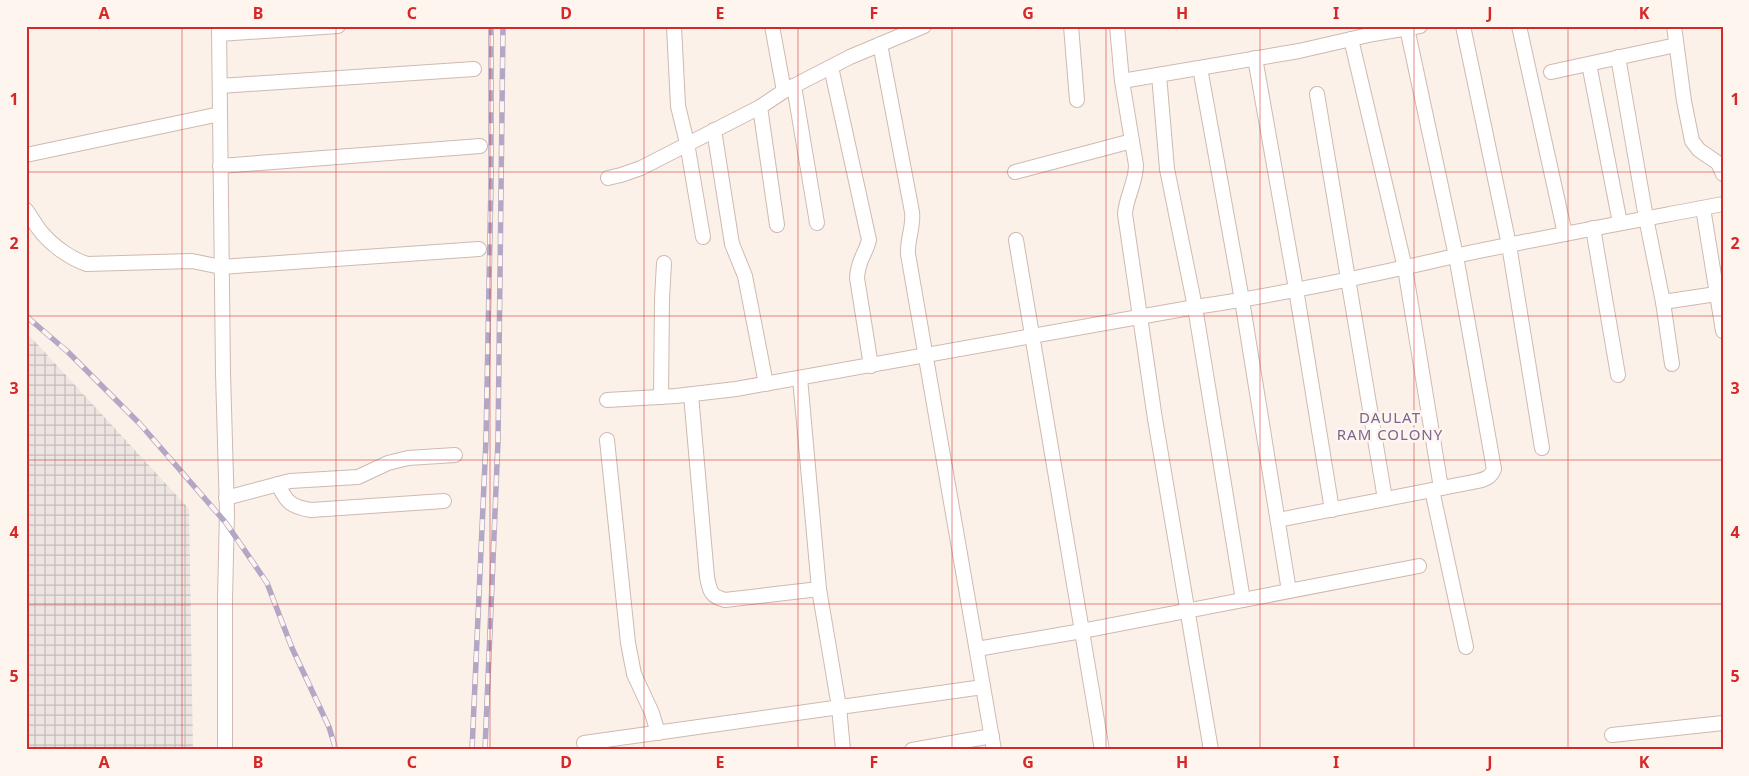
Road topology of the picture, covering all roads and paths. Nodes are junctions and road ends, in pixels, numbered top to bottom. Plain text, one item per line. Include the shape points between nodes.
1 (338, 26) edge
2 (674, 26) edge
3 (772, 26) edge
4 (924, 26) edge
5 (1071, 26) edge
6 (1117, 26) edge
7 (1463, 26) edge
8 (1519, 26) edge
9 (1674, 26) edge
10 (1414, 27) edge
11 (909, 29) edge
12 (219, 30) edge
13 (1372, 30) edge
14 (1351, 39) junction
15 (880, 44) junction
16 (1676, 45) junction
17 (1618, 57) junction
18 (1255, 58) junction
19 (1589, 64) junction
20 (831, 67) junction
21 (1200, 68) junction
22 (474, 69) dead end
23 (1551, 72) dead end
24 (1159, 75) junction
25 (1122, 82) junction
26 (220, 86) junction
27 (789, 88) junction
28 (1318, 94) dead end
29 (1077, 100) dead end
30 (760, 107) junction
31 (220, 114) junction
32 (714, 130) junction
33 (1132, 141) junction
34 (687, 143) junction
35 (480, 146) dead end
36 (26, 155) edge
37 (220, 166) junction
38 (1015, 172) dead end
39 (1723, 174) edge
40 (608, 178) dead end
41 (1723, 204) edge
42 (1703, 208) junction
43 (26, 210) edge
44 (1646, 218) junction
45 (817, 223) dead end
46 (1620, 223) junction
47 (777, 224) dead end
48 (1593, 228) junction
49 (1565, 234) junction
50 (702, 237) dead end
51 (1016, 240) dead end
52 (1509, 246) junction
53 (479, 249) dead end
54 (1456, 256) junction
55 (664, 263) dead end
56 (221, 267) junction
57 (1405, 268) junction
58 (1348, 279) junction
59 (1296, 289) junction
60 (1720, 294) edge
61 (1242, 300) junction
62 (1663, 302) junction
63 (1195, 307) junction
64 (1140, 317) junction
65 (1723, 331) edge
66 (1033, 336) junction
67 (926, 356) junction
68 (1672, 364) dead end
69 (872, 366) junction
70 (1618, 375) dead end
71 (800, 378) junction
72 (766, 384) junction
73 (690, 395) junction
74 (661, 397) junction
75 (607, 400) dead end
76 (607, 440) dead end
77 (1542, 448) dead end
78 (455, 455) dead end
79 (278, 484) junction
80 (1436, 489) junction
81 (226, 498) junction
82 (1385, 499) junction
83 (444, 501) dead end
84 (1332, 510) junction
85 (1278, 520) junction
86 (1419, 566) dead end
87 (819, 589) junction
88 (1289, 591) junction
89 (1243, 600) junction
90 (1188, 611) junction
91 (1082, 631) junction
92 (1466, 647) dead end
93 (977, 649) junction
94 (983, 687) junction
95 (839, 707) junction
96 (1723, 723) edge
97 (658, 733) junction
98 (1612, 735) dead end
99 (584, 743) dead end
100 (993, 743) edge
101 (225, 750) edge
102 (843, 750) edge
103 (912, 750) edge
104 (1102, 750) edge
105 (1212, 750) edge

1 - 12 street
2 - 34 street via 678,106
3 - 27 street
4 - 11 street
5 - 29 street
6 - 25 street
7 - 52 street
8 - 49 street
9 - 16 street
10 - 13 street
10 - 54 street
11 - 15 street
12 - 26 street
13 - 14 street
14 - 18 street
14 - 57 street
15 - 20 street
15 - 67 street via 912,212 913,223 907,243
16 - 17 street
16 - 39 street via 1692,141 1718,163
17 - 19 street
17 - 44 street
18 - 21 street
18 - 59 street
19 - 23 street
19 - 46 street
20 - 27 street
20 - 69 street via 869,240 858,266 857,278
21 - 24 street
21 - 61 street
22 - 26 street
24 - 25 street
24 - 63 street via 1167,169
25 - 33 street
26 - 31 street
27 - 30 street
27 - 45 street
28 - 58 street
30 - 32 street
30 - 47 street
31 - 36 street
31 - 37 street
32 - 34 street
32 - 72 street via 732,244 745,276
33 - 38 street
33 - 64 street via 1136,176 1127,197 1125,214
34 - 40 street via 641,168
34 - 50 street
35 - 37 street
37 - 56 street
41 - 42 street
42 - 44 street
42 - 60 street
43 - 56 street via 52,243 87,264 192,261
44 - 46 street
44 - 62 street
46 - 48 street
48 - 49 street
48 - 70 street
49 - 52 street
51 - 66 street
52 - 54 street
52 - 77 street
53 - 56 street
54 - 57 street
54 - 80 street via 1494,469 1487,478
55 - 74 street
56 - 81 street
57 - 58 street
57 - 80 street
58 - 59 street
58 - 82 street
59 - 61 street
59 - 84 street
60 - 62 street
60 - 65 street
61 - 63 street
61 - 85 street
62 - 68 street
63 - 64 street
63 - 89 street
64 - 66 street
64 - 90 street
66 - 67 street
66 - 91 street
67 - 69 street
67 - 93 street
69 - 71 street
71 - 72 street
71 - 87 street
72 - 73 street
73 - 74 street
73 - 87 street via 710,591 716,598 725,600
74 - 75 street
76 - 97 street via 628,643 634,674
78 - 79 street via 399,460 358,477
79 - 81 street
79 - 83 street via 292,505 311,510
80 - 82 street
80 - 92 street
81 - 101 street
82 - 84 street
84 - 85 street
85 - 88 street
86 - 88 street
87 - 95 street
88 - 89 street
89 - 90 street
90 - 91 street
90 - 105 street
91 - 93 street
91 - 104 street
93 - 94 street
94 - 95 street
94 - 100 street
95 - 97 street
95 - 102 street
96 - 98 street
97 - 99 street
100 - 103 street

